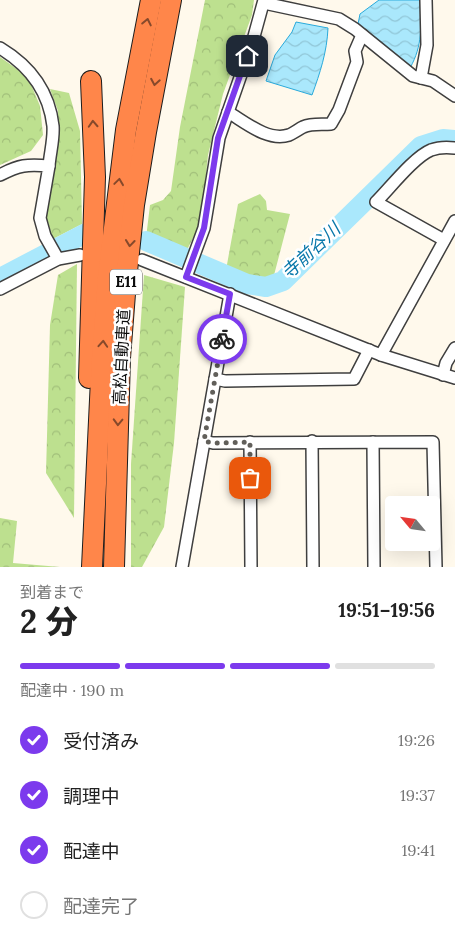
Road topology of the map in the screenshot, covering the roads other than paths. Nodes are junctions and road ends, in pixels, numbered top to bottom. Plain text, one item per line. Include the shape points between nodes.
1 (151, 0) edge
2 (171, 0) edge
3 (178, 0) edge
4 (426, 0) edge
5 (264, 2) edge
6 (362, 35) junction
7 (161, 47) junction
8 (0, 48) edge
9 (421, 78) junction
10 (91, 81) dead end
11 (455, 96) edge
12 (228, 112) junction
13 (455, 148) edge
14 (49, 166) junction
15 (0, 175) edge
16 (455, 221) edge
17 (444, 240) junction
18 (55, 254) junction
19 (80, 255) dead end
20 (142, 260) dead end
21 (188, 272) junction
22 (0, 289) edge
23 (230, 294) junction
24 (455, 348) edge
25 (369, 350) junction
26 (381, 356) junction
27 (449, 377) edge
28 (215, 379) junction
29 (204, 441) junction
30 (312, 441) junction
31 (250, 442) junction
32 (373, 442) junction
33 (92, 562) edge
34 (114, 567) edge
35 (182, 567) edge
36 (251, 567) edge
37 (313, 567) edge
38 (374, 567) edge
39 (436, 567) edge

33 -> 1 highway, 高松自動車道 / E11 via 108,277 126,130
2 - 7 highway, 高松自動車道 / E11
3 - 7 highway
4 - 9 street via 426,45
5 - 6 street via 339,20
5 - 12 street
6 - 9 street via 413,76
6 - 12 street via 355,51 357,62 331,124 313,124 289,135 275,136
7 -> 34 highway, 高松自動車道 / E11 via 136,196 126,281 120,358
8 - 14 street via 36,78 47,100 53,128
9 - 11 street via 433,81
33 -> 10 highway via 88,358 95,177
12 - 21 street via 218,138 204,228
13 - 17 street via 444,147 420,156 376,202
14 - 15 street via 26,164
14 - 18 street via 40,218
16 - 17 street
17 - 26 street
18 - 19 street
18 - 22 street
20 - 21 street
21 - 23 street
23 - 25 street
23 - 28 street
24 - 27 street via 446,364
25 - 26 street
25 - 28 street via 354,379
26 - 27 street
28 - 29 street
29 - 31 street
29 - 35 street
30 - 31 street
30 - 32 street
30 - 37 street
31 - 36 street
32 - 38 street
32 - 39 street via 433,442

